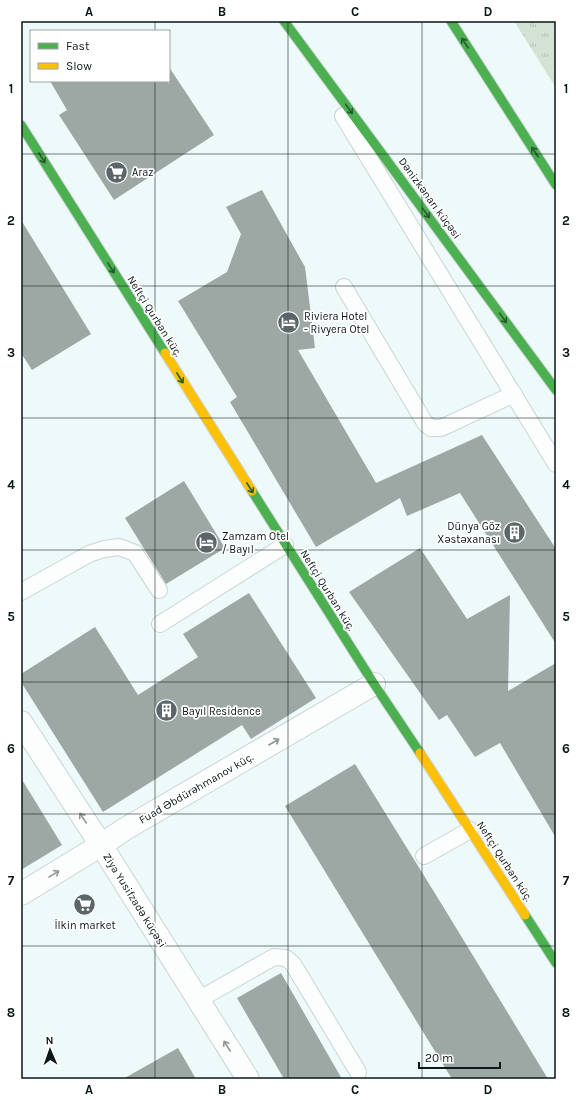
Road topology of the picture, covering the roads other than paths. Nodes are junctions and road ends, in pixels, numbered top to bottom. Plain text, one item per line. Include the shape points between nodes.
1 (451, 21) edge
2 (285, 22) edge
3 (21, 125) edge
4 (556, 185) edge
5 (344, 287) dead end
6 (556, 390) edge
7 (514, 394) junction
8 (556, 464) edge
9 (285, 545) junction
10 (159, 590) dead end
11 (21, 592) edge
12 (160, 624) dead end
13 (374, 684) junction
14 (21, 722) edge
15 (470, 830) junction
16 (101, 845) junction
17 (424, 856) dead end
18 (21, 894) edge
19 (556, 962) edge
20 (198, 1000) junction
21 (358, 1072) dead end
22 (248, 1079) edge

4 -> 1 main road
2 -> 6 main road, Dənizkənarı küçəsi
2 - 7 lane
3 -> 9 main road, Neftçi Qurban küç.
5 - 7 lane via 425,423 431,428 441,428
7 - 8 lane
9 - 12 lane
9 - 13 main road, Neftçi Qurban küç.
10 - 11 lane via 135,553 119,547 89,554
13 - 15 main road, Neftçi Qurban küç.
16 -> 13 street, Fuad Əbdürəhmanov küç.
16 -> 14 street, Ziya Yusifzadə küçəsi
15 - 17 lane
15 - 19 main road, Neftçi Qurban küç.
18 -> 16 street, Fuad Əbdürəhmanov küç.
16 - 20 street, Ziya Yusifzadə küçəsi
20 - 21 lane via 274,957 286,958 293,964
22 -> 20 street, Ziya Yusifzadə küçəsi

